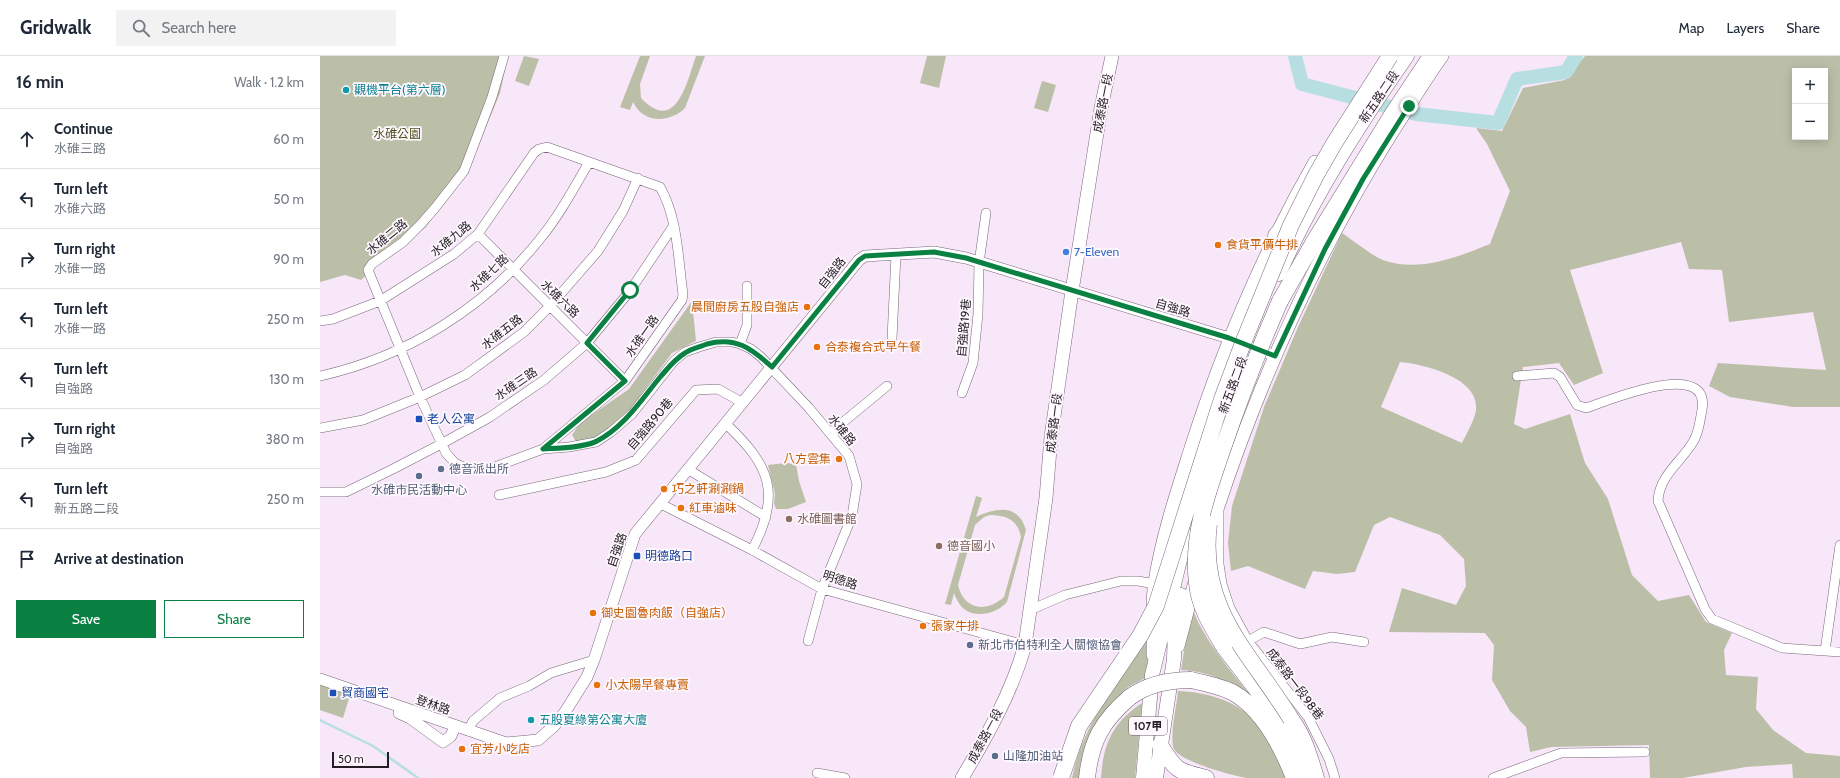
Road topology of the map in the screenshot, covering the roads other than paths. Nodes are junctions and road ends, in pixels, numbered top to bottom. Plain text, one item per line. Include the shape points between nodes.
1 (504, 56) edge
2 (1112, 56) edge
3 (1382, 56) edge
4 (1390, 56) edge
5 (1402, 56) edge
6 (1407, 56) edge
7 (1417, 56) edge
8 (1421, 56) edge
9 (1431, 56) edge
10 (1442, 56) edge
11 (589, 162) junction
12 (1334, 169) junction
13 (638, 178) junction
14 (986, 212) dead end
15 (674, 225) junction
16 (478, 234) junction
17 (1276, 235) junction
18 (896, 255) junction
19 (979, 263) junction
20 (512, 270) junction
21 (747, 286) dead end
22 (1072, 291) junction
23 (1264, 295) junction
24 (1280, 300) junction
25 (380, 301) junction
26 (551, 306) junction
27 (320, 321) edge
28 (892, 338) dead end
29 (1229, 338) junction
30 (587, 343) junction
31 (740, 344) junction
32 (1252, 346) junction
33 (401, 349) junction
34 (1275, 356) junction
35 (772, 367) junction
36 (320, 376) edge
37 (1517, 376) dead end
38 (625, 381) junction
39 (887, 386) dead end
40 (962, 393) dead end
41 (420, 397) junction
42 (743, 403) junction
43 (726, 424) junction
44 (320, 428) edge
45 (830, 433) junction
46 (443, 443) junction
47 (543, 449) junction
48 (1223, 450) junction
49 (689, 470) junction
50 (320, 492) edge
51 (499, 495) dead end
52 (661, 504) junction
53 (1219, 504) junction
54 (766, 517) junction
55 (1840, 545) edge
56 (752, 550) junction
57 (1167, 574) junction
58 (1155, 584) junction
59 (822, 589) junction
60 (1230, 608) junction
61 (1030, 610) junction
62 (808, 641) dead end
63 (1248, 641) junction
64 (1179, 642) junction
65 (1364, 642) dead end
66 (1025, 645) junction
67 (1825, 651) junction
68 (1840, 652) edge
69 (1174, 659) junction
70 (594, 660) junction
71 (1152, 675) junction
72 (320, 679) edge
73 (365, 695) junction
74 (1103, 725) junction
75 (455, 726) junction
76 (468, 731) junction
77 (1160, 745) junction
78 (1645, 752) dead end
79 (817, 773) dead end
80 (845, 778) edge
81 (962, 778) edge
82 (1061, 778) edge
83 (1069, 778) edge
84 (1087, 778) edge
85 (1093, 778) edge
86 (1143, 778) edge
87 (1156, 778) edge
88 (1206, 778) edge
89 (1294, 778) edge
90 (1305, 778) edge
91 (1316, 778) edge
92 (1335, 778) edge
93 (1493, 778) edge

1 - 25 street, 水碓二路 via 492,97 464,171 421,224 368,270
2 - 22 main road, 成泰路一段
3 - 17 main road, 新五路二段 / 107甲 via 1323,148
4 - 23 highway, bridge via 1316,175 1291,226
5 - 23 highway, bridge via 1342,145
6 - 12 main road, 新五路二段 / 107甲 via 1365,117
7 - 32 main road, 新五路二段 / 107甲 via 1385,102 1332,190
8 - 24 highway via 1352,164
9 - 24 highway via 1392,114
10 - 34 main road, 新五路二段 / 107甲 via 1363,179 1325,249
11 - 13 street
11 - 16 street, 水碓九路 via 547,147 539,149
11 - 20 street, 水碓七路 via 564,206 540,239
12 - 17 main road
12 - 32 main road, 新五路二段 / 107甲 via 1300,230
13 - 15 street, 水碓一路 via 660,187
13 - 26 street, 水碓五路 via 623,211 598,251
14 - 19 street, 自強路19巷
15 - 30 street, 水碓三路 via 630,290
15 - 38 street, 水碓一路 via 682,300
16 - 20 street, 水碓六路
16 - 25 street, 水碓九路 via 454,254
17 - 29 main road, 新五路二段 / 107甲
18 - 19 street, 自強路 via 934,252
18 - 28 street
18 - 35 street, 自強路 via 865,256 859,260
19 - 22 street, 自強路
19 - 40 street, 自強路19巷 via 978,314 973,363
20 - 26 street, 水碓六路
20 - 33 street, 水碓七路 via 474,304 423,338
21 - 31 street via 747,325
22 - 29 street, 自強路
22 - 61 main road, 成泰路一段
23 - 57 highway, bridge via 1222,399
24 - 48 highway, bridge
25 - 27 street, 水碓九路
25 - 33 street, 水碓二路
26 - 30 street, 水碓六路
26 - 41 street, 水碓五路 via 524,332 465,374
29 - 32 street, 自強路
29 - 58 main road, 新五路二段 / 107甲 via 1178,488
30 - 38 street, 水碓六路
30 - 46 street, 水碓三路 via 544,380 490,417
31 - 35 street, 水碓一路 via 751,349
31 - 47 street, 水碓一路 via 716,342 685,352 674,361 632,414 611,432 596,442
32 - 34 street, 自強路
32 - 69 main road, 新五路二段 / 107甲 via 1197,526 1182,586 1175,628
32 - 71 main road, 新五路二段 / 107甲 via 1224,407 1188,523
33 - 36 street, 水碓七路
33 - 41 street, 水碓二路
34 - 53 main road, 新五路二段 / 107甲
35 - 42 street, 自強路
35 - 45 street, 水碓路
37 - 67 street via 1554,373 1560,377 1577,405 1586,408 1660,385 1689,386 1697,389 1702,396 1703,406 1694,442 1663,481 1658,492 1658,501 1705,609 1712,619 1782,648
38 - 47 street, 水碓一路
39 - 45 street
41 - 44 street, 水碓五路 via 363,420
41 - 46 street, 水碓二路
42 - 43 street, 自強路
42 - 51 street, 自強路90巷 via 718,389 696,390 636,460 606,472
43 - 49 street, 自強路
43 - 54 street via 750,449 766,474 769,488
45 - 59 street, 水碓路 via 848,456 857,484 852,516
46 - 47 street, 水碓一路 via 446,453 455,462 462,467 473,468 492,468
46 - 50 street, 水碓三路 via 346,492
48 - 90 highway, bridge via 1210,482 1196,541 1197,585 1202,606 1224,647 1274,712 1296,753
48 - 91 highway, bridge via 1212,496 1207,539 1209,575 1228,626 1296,726 1309,754
49 - 52 street, 自強路
49 - 54 street
52 - 56 street, 明德路
52 - 70 street, 自強路 via 635,534
53 - 60 street, 成泰路一段98巷 via 1219,564
53 - 64 main road, 新五路二段 / 107甲
54 - 56 street
55 - 67 street
56 - 59 street, 明德路
57 - 82 highway, bridge via 1156,606 1144,629 1079,726
57 - 83 highway, bridge via 1160,608 1143,639 1085,725
58 - 61 street via 1121,581 1065,596
58 - 71 main road, 新五路二段 / 107甲
59 - 62 street, 水碓路
59 - 66 street, 明德路
60 - 63 street, 成泰路一段98巷
60 - 64 street via 1212,602 1201,604 1193,613
61 - 66 main road, 成泰路一段
63 - 65 street via 1264,632 1300,644 1332,637
63 - 92 street, 成泰路一段98巷 via 1308,717 1329,759
64 - 69 main road, 新五路二段 / 107甲
66 - 81 main road, 成泰路一段 via 1018,669 982,744
67 - 68 street
69 - 77 main road, 新五路二段 / 107甲
70 - 76 street via 551,673 500,698 473,721
70 - 76 street, 自強路 via 587,677 565,712 538,740 506,743
71 - 86 main road, 新五路二段 / 107甲
72 - 73 street, 登林路
73 - 75 street, 登林路
73 - 75 street, 登林路 via 410,718 443,742 451,736
74 - 84 highway via 1092,748
74 - 85 highway
74 - 89 highway, bridge via 1109,716 1139,690 1172,680 1190,680 1217,686 1233,693 1256,710 1274,736
75 - 76 street, 自強路
77 - 87 main road, 新五路二段 / 107甲
77 - 88 highway via 1171,763 1182,772
78 - 93 street via 1562,753
79 - 80 street

